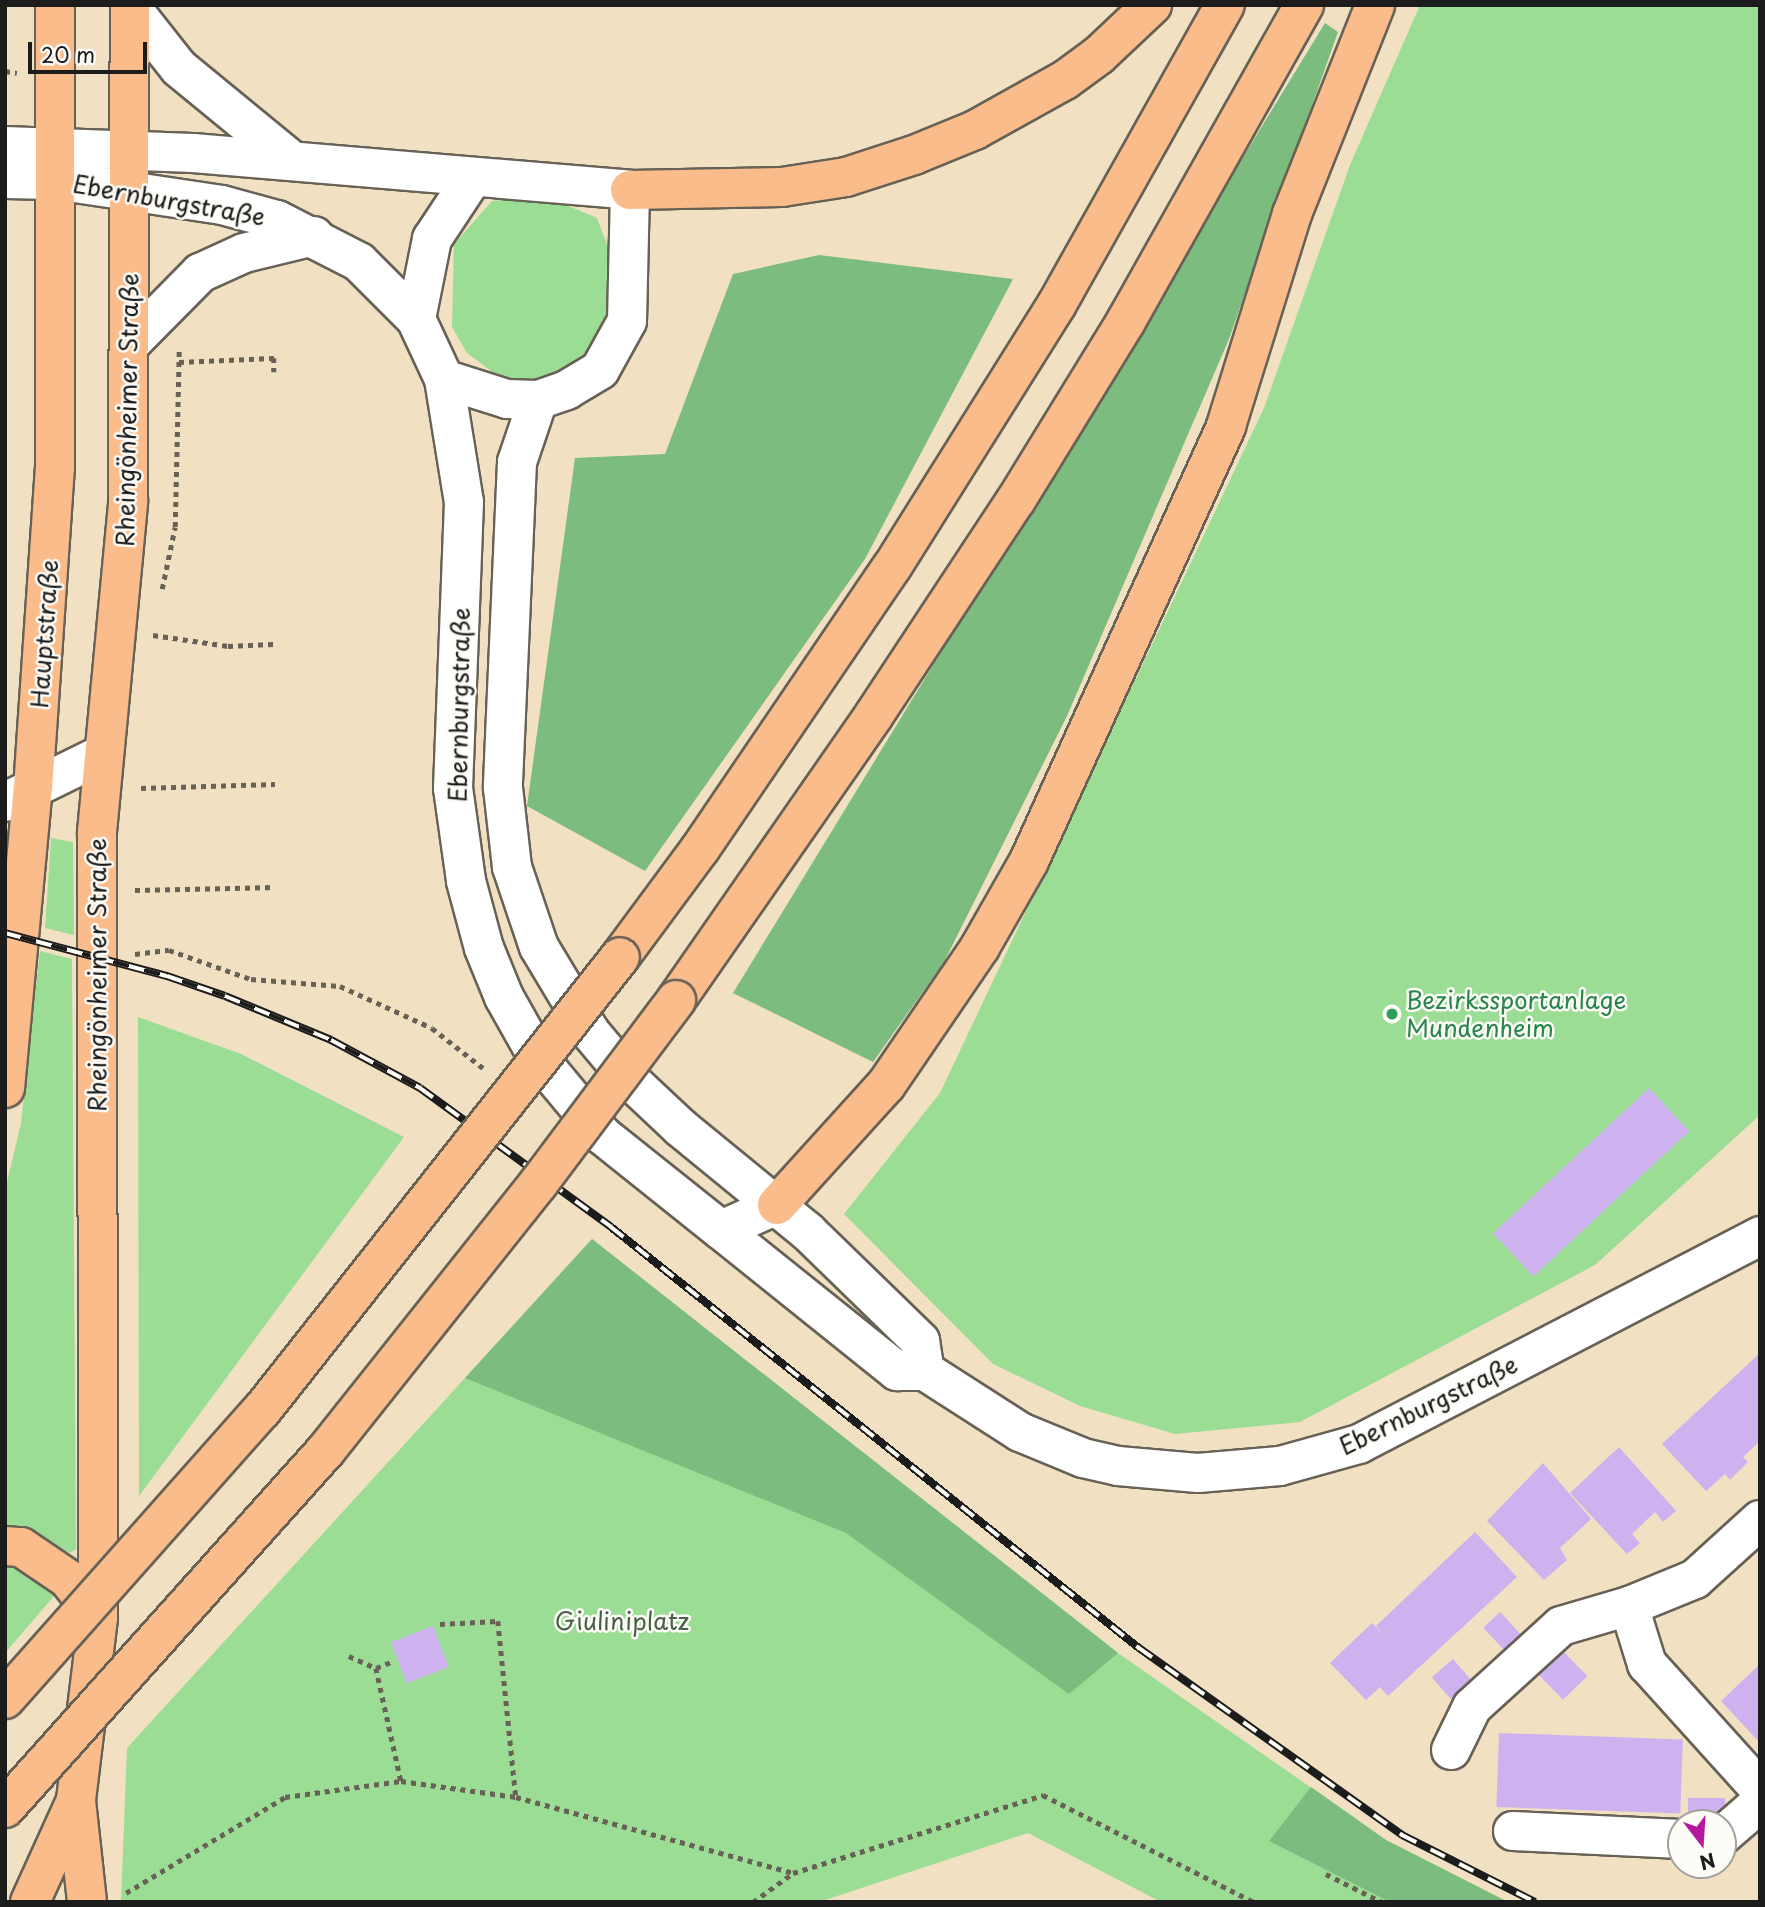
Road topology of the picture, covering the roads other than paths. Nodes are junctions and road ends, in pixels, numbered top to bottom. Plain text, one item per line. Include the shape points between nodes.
1 (55, 5) edge
2 (1152, 5) edge
3 (1225, 5) edge
4 (1304, 5) edge
5 (1375, 5) edge
6 (130, 6) edge
7 (5, 146) edge
8 (129, 151) junction
9 (291, 160) junction
10 (55, 163) junction
11 (473, 177) junction
12 (5, 179) edge
13 (630, 190) junction
14 (129, 192) junction
15 (314, 236) junction
16 (416, 319) junction
17 (130, 344) junction
18 (444, 379) junction
19 (538, 400) junction
20 (460, 640) junction
21 (509, 643) junction
22 (101, 755) junction
23 (19, 795) edge
24 (14, 915) edge
25 (5, 1088) edge
26 (777, 1205) junction
27 (721, 1230) junction
28 (1760, 1236) edge
29 (925, 1371) junction
30 (1760, 1520) edge
31 (5, 1546) edge
32 (1629, 1606) junction
33 (98, 1617) junction
34 (5, 1699) edge
35 (1451, 1750) dead end
36 (1760, 1789) edge
37 (76, 1800) junction
38 (1760, 1803) edge
39 (5, 1808) edge
40 (1737, 1823) edge
41 (1513, 1831) dead end
42 (1667, 1838) edge
43 (105, 1899) edge
44 (30, 1902) edge

1 - 10 main road, Hauptstraße
2 - 13 main road via 1065,80 975,130 914,155 846,177 782,187
3 - 34 main road, bridge via 1057,304 892,568 708,839 262,1410
4 - 39 main road, bridge via 1126,321 1016,500 676,1000 538,1184 327,1449
5 - 26 main road via 1292,214 1226,425 1029,861 980,947 886,1085
6 - 8 main road
6 - 9 street via 179,68
7 - 10 street
8 - 9 street
8 - 10 street
8 - 14 main road, Rheingönheimer Straße
9 - 11 street
10 - 12 street
10 - 14 street, Ebernburgstraße
10 - 23 main road, Hauptstraße via 55,467
11 - 13 street
11 - 16 street via 432,239
13 - 19 street via 627,321 600,369 567,390
14 - 15 street, Ebernburgstraße via 247,211
14 - 17 main road, Rheingönheimer Straße
15 - 16 street, Ebernburgstraße via 379,278
15 - 17 street via 244,253 200,273
16 - 18 street, Ebernburgstraße
17 - 22 main road, Rheingönheimer Straße via 124,563
18 - 19 street via 507,399
18 - 20 street, Ebernburgstraße via 464,502
19 - 21 street, Ebernburgstraße via 517,462
20 - 21 street
20 - 27 street, Ebernburgstraße via 453,788 459,843 474,914 504,997 539,1059 572,1104 602,1135
21 - 26 street, Ebernburgstraße via 503,788 507,833 539,947 583,1021 632,1082
22 - 23 street
22 - 33 main road, Rheingönheimer Straße via 96,897
23 - 24 main road, Hauptstraße
24 - 25 main road, Hauptstraße
26 - 27 street
26 - 29 street, Ebernburgstraße via 920,1341
27 - 29 street, Ebernburgstraße via 897,1371
28 - 29 street, Ebernburgstraße via 1359,1444 1280,1466 1198,1473 1083,1458 1020,1432
30 - 32 street via 1695,1578
31 - 33 main road via 21,1547 68,1579
32 - 35 street via 1561,1626 1472,1707
32 - 36 street via 1647,1664
33 - 37 main road, Rheingönheimer Straße
37 - 43 main road
37 - 44 main road
38 - 40 street
41 - 42 street

